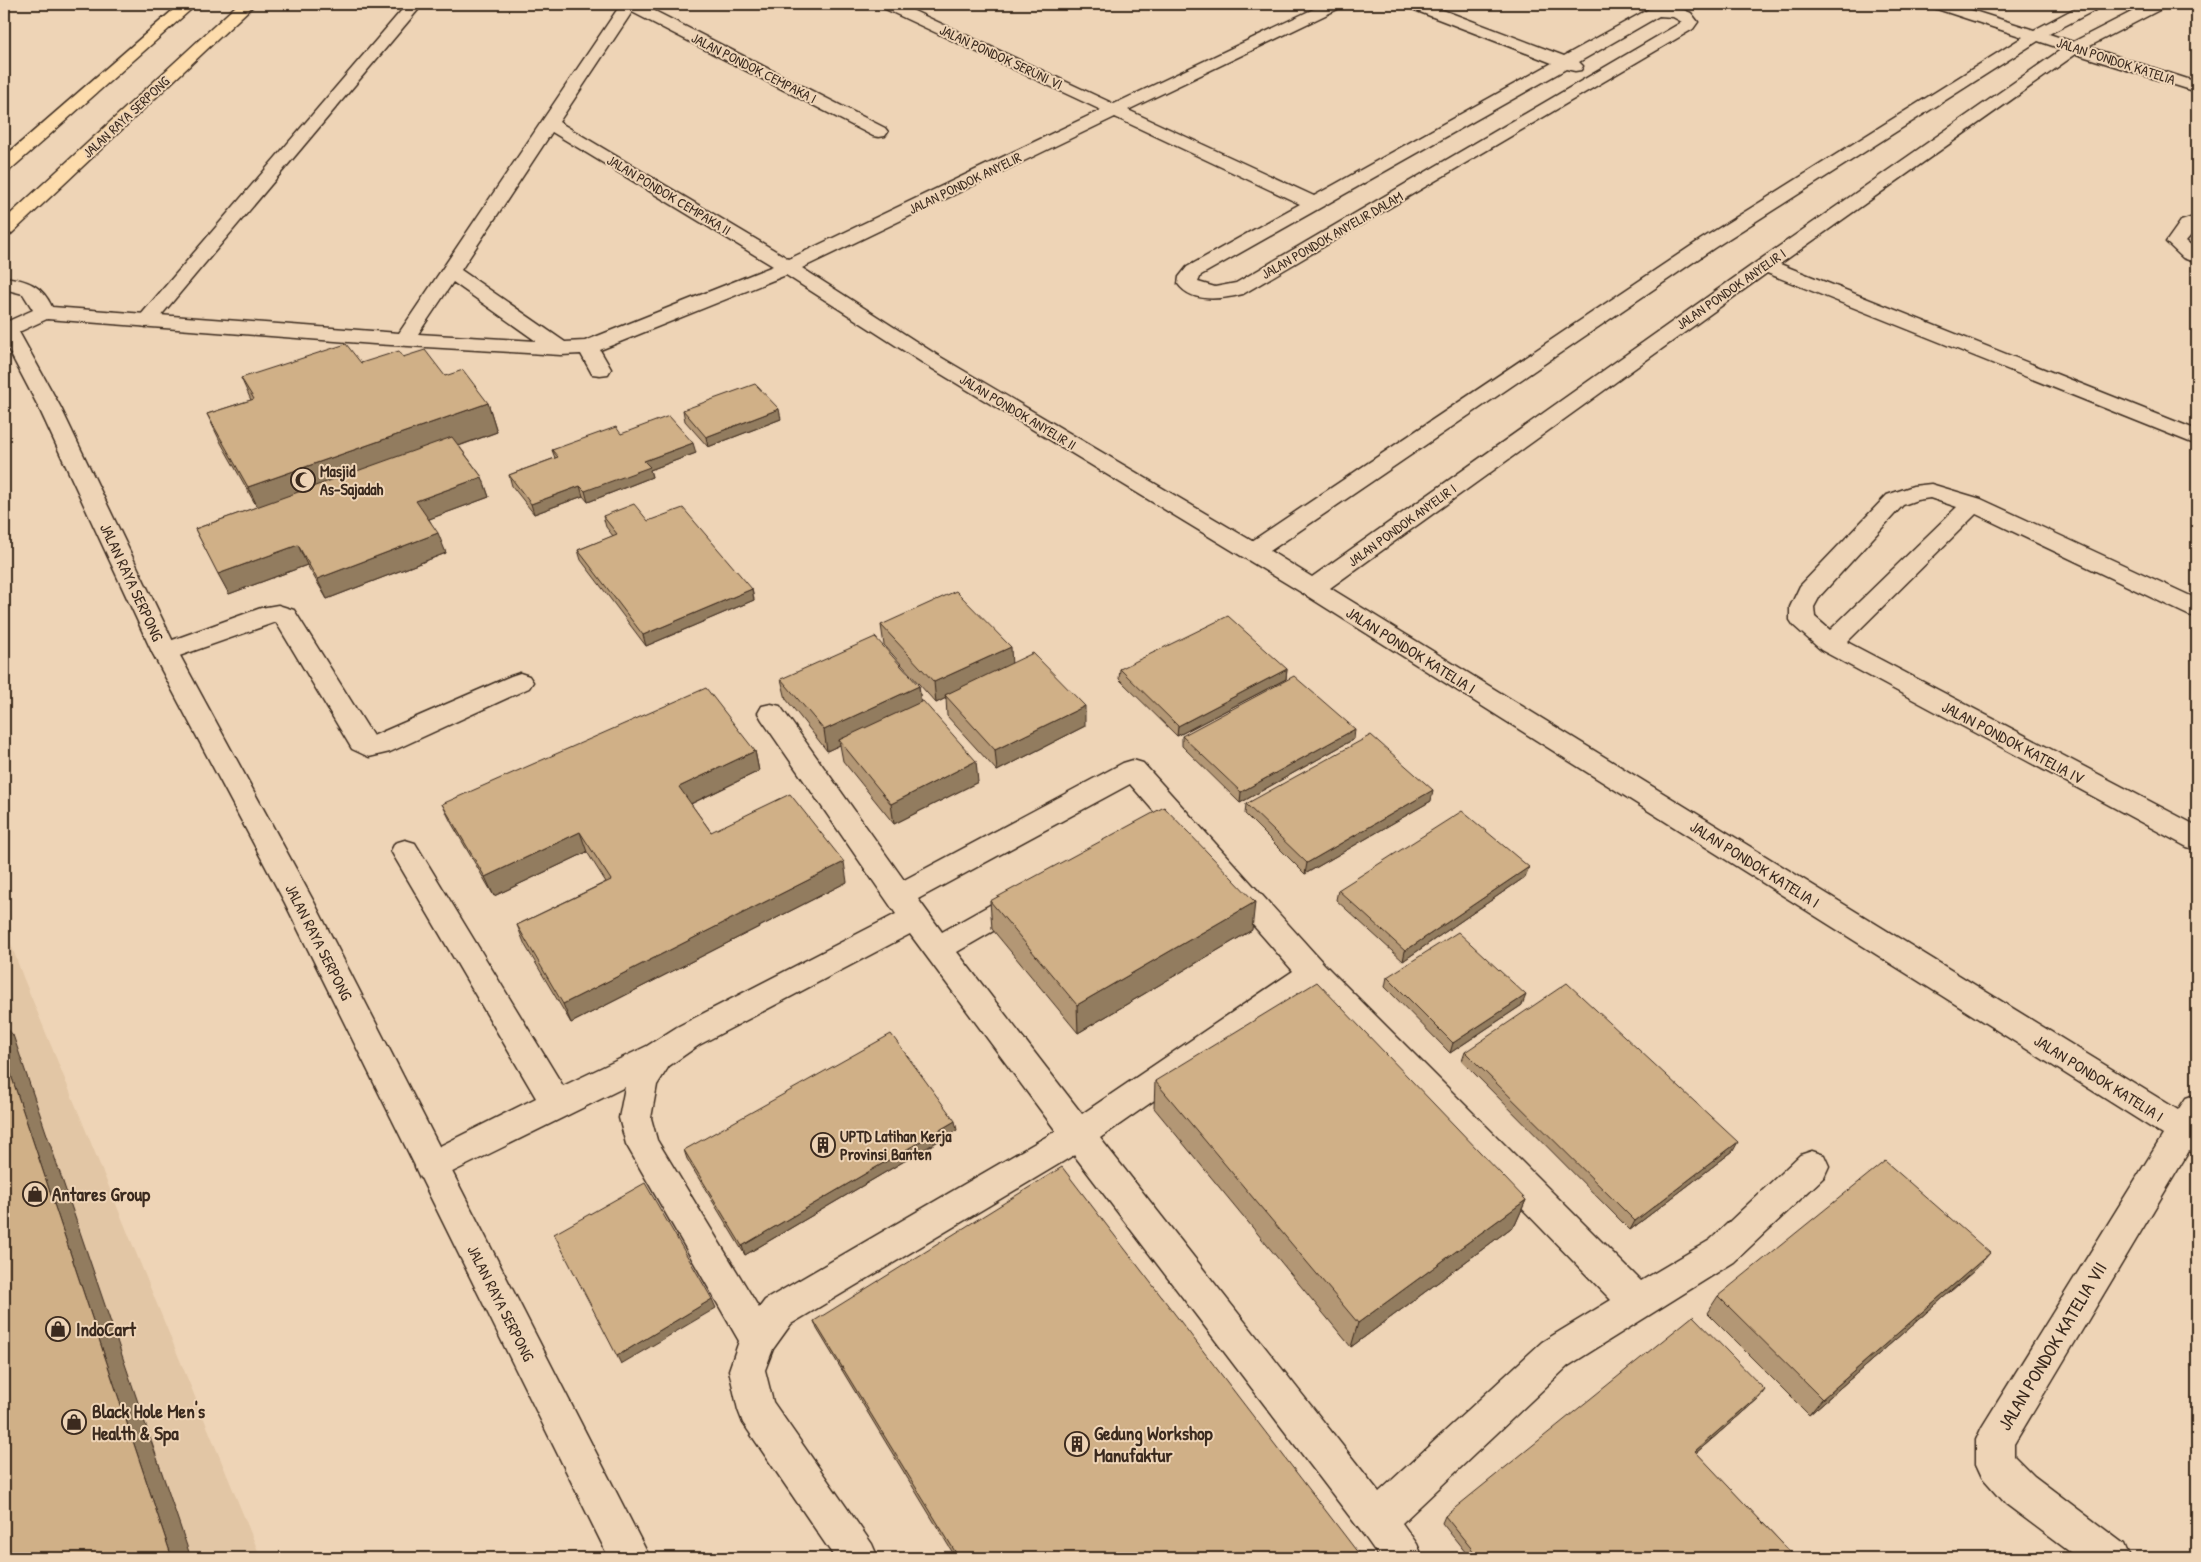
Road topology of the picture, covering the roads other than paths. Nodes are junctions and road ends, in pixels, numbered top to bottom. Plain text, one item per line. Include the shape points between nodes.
1 (189, 4) edge
2 (247, 4) edge
3 (415, 4) edge
4 (629, 4) edge
5 (886, 4) edge
6 (1336, 4) edge
7 (1413, 4) edge
8 (1937, 4) edge
9 (2095, 4) edge
10 (2159, 4) edge
11 (2054, 24) junction
12 (2035, 27) junction
13 (2093, 37) junction
14 (2112, 43) dead end
15 (2074, 48) junction
16 (1565, 62) junction
17 (1603, 76) junction
18 (2197, 87) edge
19 (1116, 110) junction
20 (549, 123) junction
21 (878, 132) dead end
22 (1444, 132) junction
23 (1482, 148) junction
24 (4, 166) edge
25 (1315, 204) junction
26 (2197, 222) edge
27 (4, 230) edge
28 (2197, 257) edge
29 (1764, 265) junction
30 (788, 267) junction
31 (450, 271) junction
32 (4, 283) edge
33 (41, 305) junction
34 (146, 321) junction
35 (6, 331) edge
36 (405, 339) junction
37 (588, 347) junction
38 (561, 348) junction
39 (600, 368) dead end
40 (2197, 438) edge
41 (1973, 504) junction
42 (1252, 552) junction
43 (1313, 588) junction
44 (2197, 609) edge
45 (1830, 644) junction
46 (165, 652) junction
47 (520, 682) dead end
48 (771, 713) dead end
49 (2197, 839) edge
50 (405, 851) dead end
51 (1046, 887) edge
52 (907, 907) junction
53 (937, 949) junction
54 (1314, 973) junction
55 (658, 1056) junction
56 (557, 1104) junction
57 (2192, 1126) edge
58 (1078, 1135) junction
59 (432, 1166) junction
60 (1812, 1166) dead end
61 (1637, 1302) junction
62 (758, 1339) junction
63 (1377, 1520) junction
64 (630, 1558) edge
65 (858, 1558) edge
66 (1403, 1558) edge
67 (2110, 1558) edge

1 - 24 main road
2 - 27 main road, JALAN RAYA SERPONG
3 - 34 street
4 - 20 street
4 - 21 street, JALAN PONDOK CEMPAKA I
5 - 19 street, JALAN PONDOK SERUNI VI
6 - 19 street, JALAN PONDOK ANYELIR
7 - 16 street
8 - 12 street, JALAN PONDOK KATELIA
9 - 11 street
10 - 13 street, JALAN PONDOK ANYELIR I
11 - 12 street
11 - 13 street, JALAN PONDOK KATELIA
12 - 15 street, JALAN PONDOK KATELIA
12 - 42 street
13 - 14 street, JALAN PONDOK KATELIA
13 - 15 street, JALAN PONDOK ANYELIR I
15 - 18 street, JALAN PONDOK KATELIA
15 - 29 street, JALAN PONDOK ANYELIR I
16 - 17 street
16 - 17 street, JALAN PONDOK ANYELIR DALAM via 1655,12 1671,12 1688,18 1687,26
16 - 22 street, JALAN PONDOK ANYELIR DALAM
17 - 23 street, JALAN PONDOK ANYELIR DALAM
19 - 25 street
19 - 30 street, JALAN PONDOK ANYELIR
20 - 30 street, JALAN PONDOK CEMPAKA II
20 - 31 street
22 - 23 street
22 - 25 street, JALAN PONDOK ANYELIR DALAM
23 - 25 street, JALAN PONDOK ANYELIR DALAM via 1243,287 1213,294 1198,291 1188,284 1188,277 1194,271
26 - 28 street via 2188,225 2176,242
29 - 40 street
29 - 43 street, JALAN PONDOK ANYELIR I
30 - 37 street, JALAN PONDOK ANYELIR
30 - 42 street, JALAN PONDOK ANYELIR II via 930,359
31 - 36 street
31 - 38 street
32 - 33 street via 26,286
33 - 34 street, JALAN PONDOK ANYELIR
33 - 35 street
34 - 36 street, JALAN PONDOK ANYELIR
35 - 46 street, JALAN RAYA SERPONG via 50,408
36 - 38 street, JALAN PONDOK ANYELIR
37 - 38 street, JALAN PONDOK ANYELIR
37 - 39 street
41 - 44 street, JALAN PONDOK KATELIA IV
41 - 45 street
41 - 45 street, JALAN PONDOK KATELIA IV via 1931,491 1895,500 1809,592 1802,608 1803,620
42 - 43 street, JALAN PONDOK ANYELIR II
43 - 57 street, JALAN PONDOK KATELIA I
45 - 49 street, JALAN PONDOK KATELIA IV
46 - 47 street via 270,614 285,616 362,742 369,747 380,745
46 - 59 street, JALAN RAYA SERPONG via 299,902
48 - 52 street
50 - 56 street
51 - 53 street
52 - 53 street
52 - 54 street via 1133,770 1160,823
52 - 55 street
53 - 58 street
54 - 58 street
54 - 61 street
55 - 56 street
55 - 62 street via 642,1082 635,1118 642,1144
56 - 59 street
57 - 67 street, JALAN PONDOK KATELIA VII via 1995,1440 1995,1464 2020,1490
58 - 62 street via 778,1312
58 - 63 street
59 - 64 street, JALAN RAYA SERPONG
60 - 61 street via 1722,1251
61 - 63 street via 1556,1354
62 - 65 street via 747,1370 756,1410
63 - 66 street

